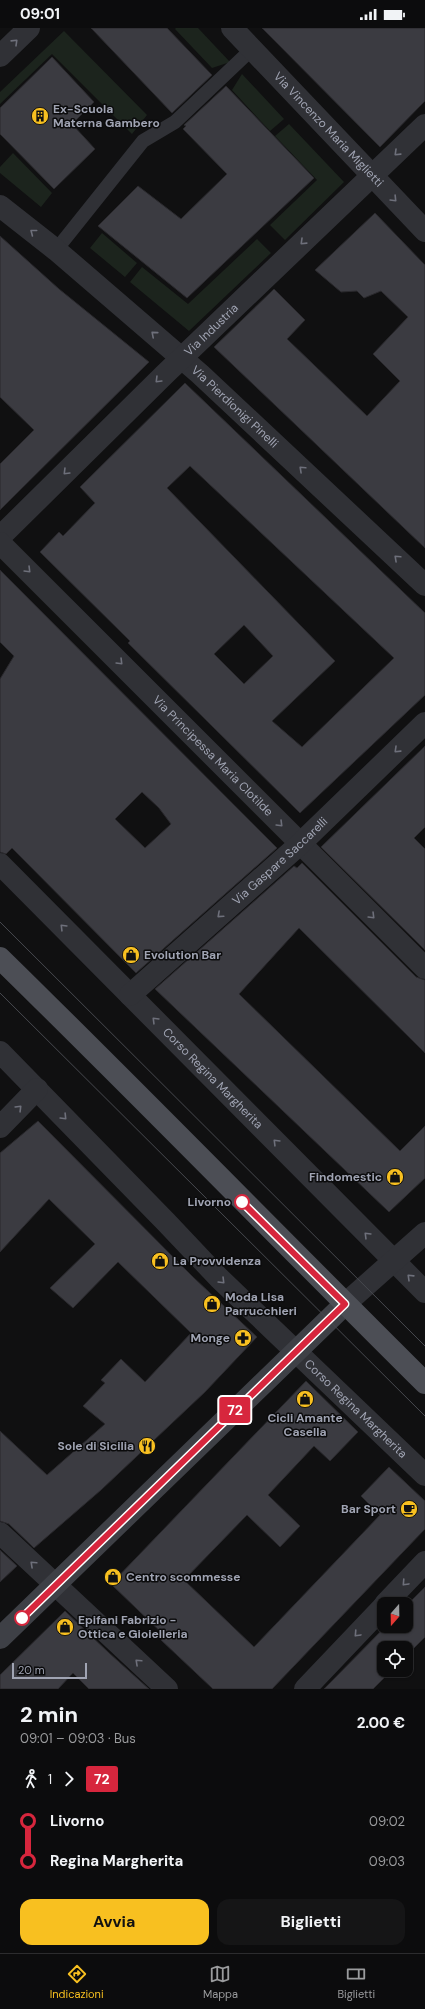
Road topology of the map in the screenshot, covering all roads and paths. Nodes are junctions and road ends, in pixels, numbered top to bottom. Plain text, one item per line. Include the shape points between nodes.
1 (29, 28) edge
2 (232, 28) edge
3 (252, 49) junction
4 (0, 56) edge
5 (425, 125) edge
6 (373, 176) junction
7 (0, 206) edge
8 (425, 231) edge
9 (56, 250) junction
10 (182, 358) junction
11 (0, 537) edge
12 (0, 543) edge
13 (425, 585) edge
14 (425, 723) edge
15 (300, 844) junction
16 (0, 864) edge
17 (0, 958) edge
18 (425, 968) edge
19 (130, 995) junction
20 (0, 1052) edge
21 (36, 1089) junction
22 (0, 1126) edge
23 (425, 1233) edge
24 (394, 1262) junction
25 (425, 1292) edge
26 (345, 1304) junction
27 (295, 1352) junction
28 (425, 1384) edge
29 (425, 1475) edge
30 (0, 1533) edge
31 (425, 1562) edge
32 (56, 1585) junction
33 (392, 1597) edge
34 (377, 1613) edge
35 (0, 1638) edge
36 (167, 1689) edge
37 (305, 1689) edge

4 -> 1 street
2 - 3 street, Via Vincenzo Maria Miglietti
3 - 6 street, Via Vincenzo Maria Miglietti
3 - 9 lane via 174,122 143,141
5 -> 6 street, Via Industria
6 -> 8 street, Via Vincenzo Maria Miglietti
6 -> 10 street, Via Industria
9 -> 7 street, Via Pierdionigi Pinelli
10 -> 9 street, Via Pierdionigi Pinelli
10 -> 11 street, Via Industria
13 -> 10 street, Via Pierdionigi Pinelli
12 -> 15 street, Via Principessa Maria Clotilde
14 -> 15 street, Via Gaspare Saccarelli
15 -> 18 street, Via Principessa Maria Clotilde
15 -> 19 street, Via Gaspare Saccarelli
19 -> 16 street, Corso Regina Margherita
17 - 26 main road via 109,1064
24 -> 19 street, Corso Regina Margherita
20 - 21 street, Corso Regina Margherita
22 -> 21 street
21 -> 27 street, Corso Regina Margherita via 219,1278
23 - 24 street
25 -> 24 street, Corso Regina Margherita
24 - 26 street
26 - 27 street
26 - 28 main road
27 - 29 street, Corso Regina Margherita
27 - 32 street
32 -> 30 street
31 -> 33 street
32 - 35 street
36 -> 32 street
34 -> 37 street

